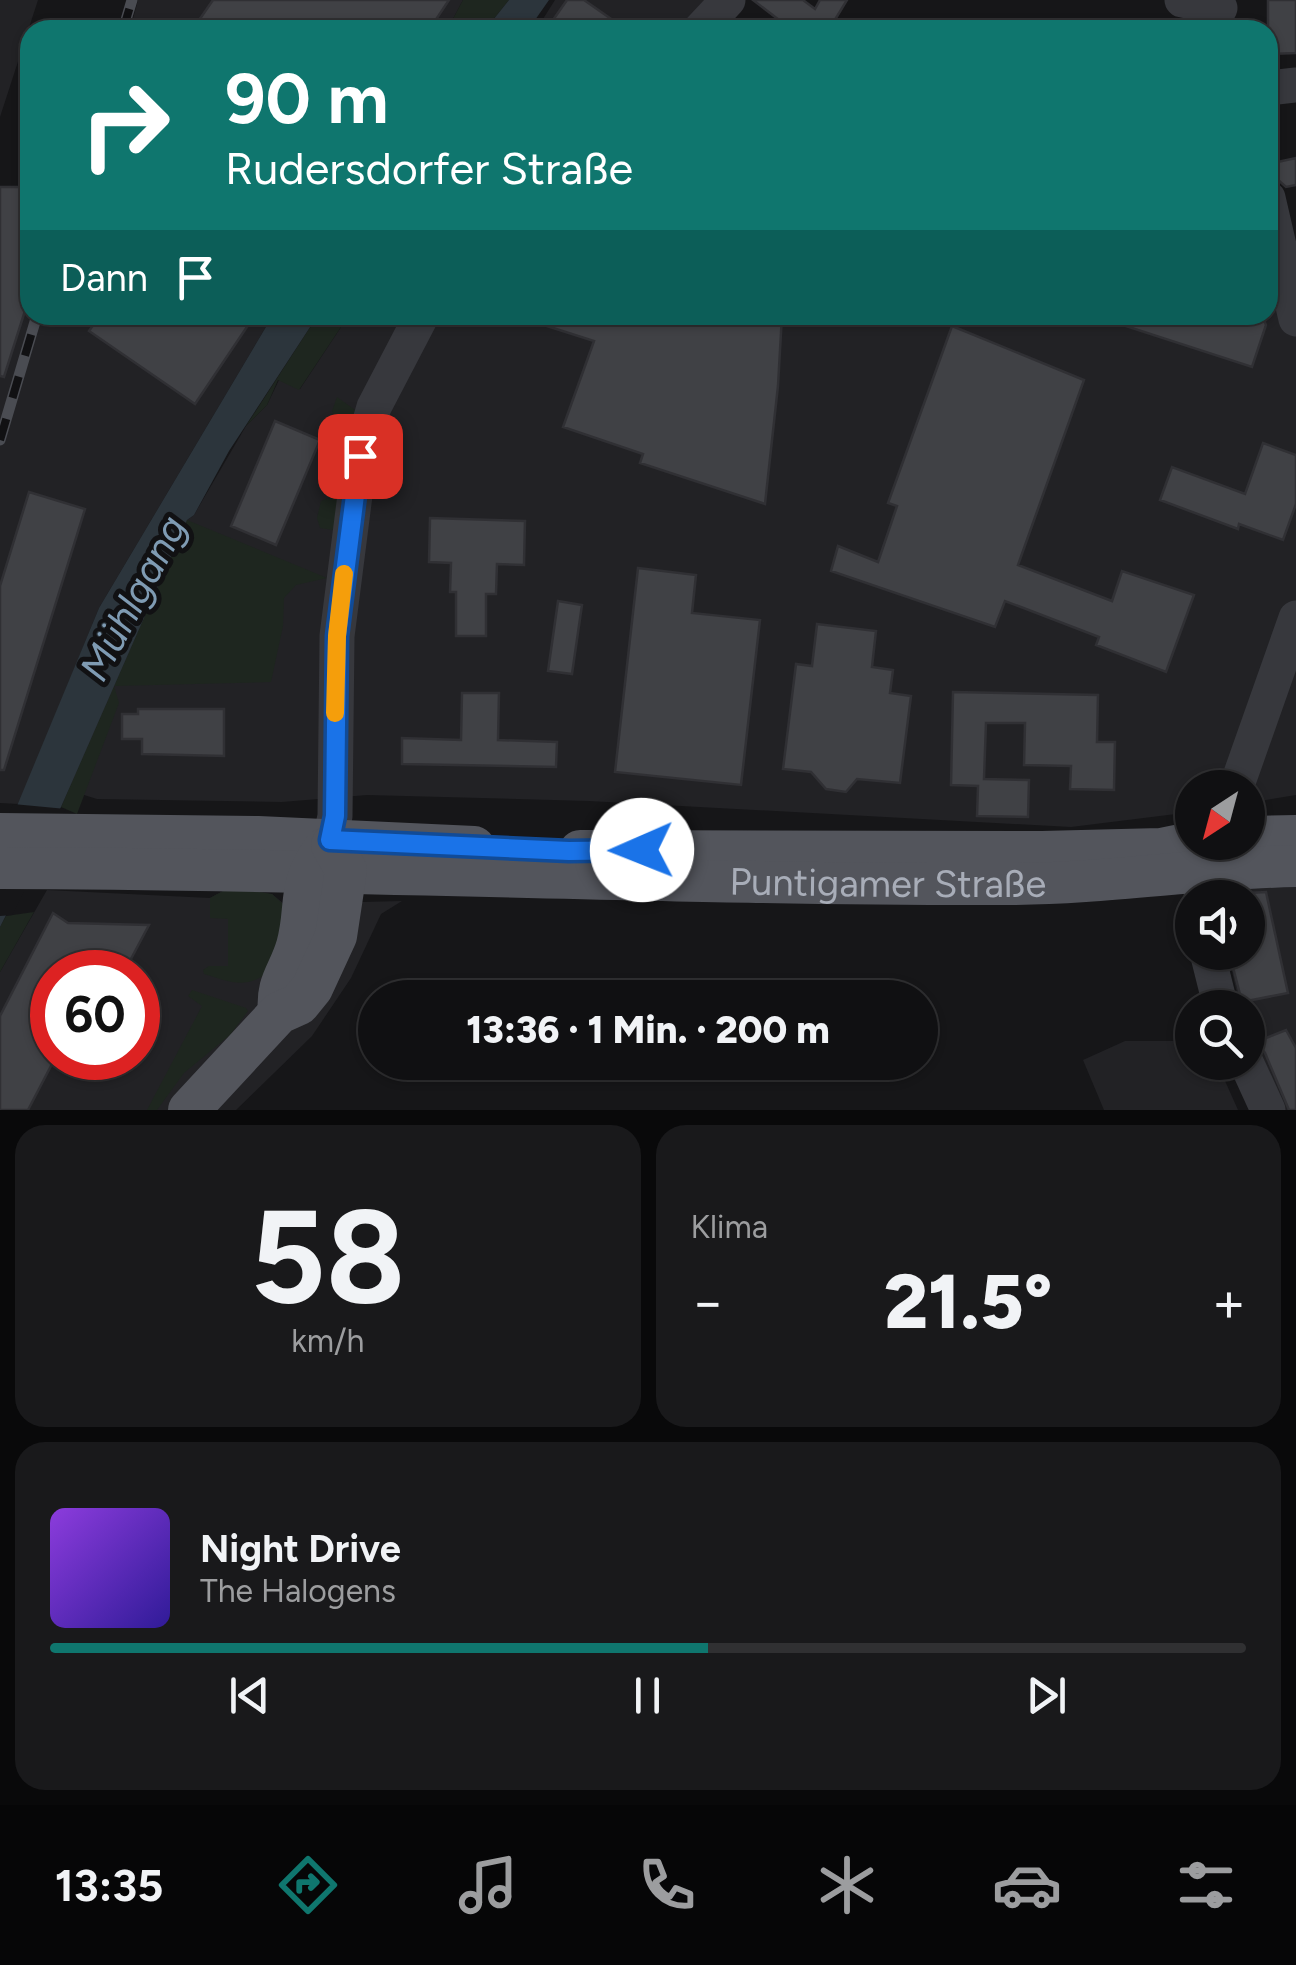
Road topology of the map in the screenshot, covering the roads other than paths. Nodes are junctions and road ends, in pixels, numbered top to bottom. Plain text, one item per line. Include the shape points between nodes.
1 (728, 0) edge
2 (1182, 0) edge
3 (1221, 13) edge
4 (709, 20) edge
5 (1278, 241) edge
6 (1296, 319) edge
7 (417, 325) edge
8 (1296, 618) edge
9 (1242, 770) edge
10 (0, 834) edge
11 (1296, 836) edge
12 (1265, 837) edge
13 (60, 852) junction
14 (328, 860) junction
15 (1204, 864) edge
16 (1296, 866) edge
17 (0, 868) edge
18 (1254, 1080) edge
19 (189, 1110) edge
20 (1268, 1110) edge

1 - 4 street
2 - 3 street
5 - 6 street
7 - 14 street via 374,407 360,456 337,636 335,816
8 - 9 street
10 - 13 main road, Puntigamer Straße
11 - 12 main road
13 - 14 main road, Puntigamer Straße
13 - 17 main road, Puntigamer Straße
14 - 15 main road, Puntigamer Straße via 786,884 1014,884
14 - 19 main road via 336,936 316,978 299,1004 279,1012
15 - 16 main road, Puntigamer Straße
18 - 20 street

